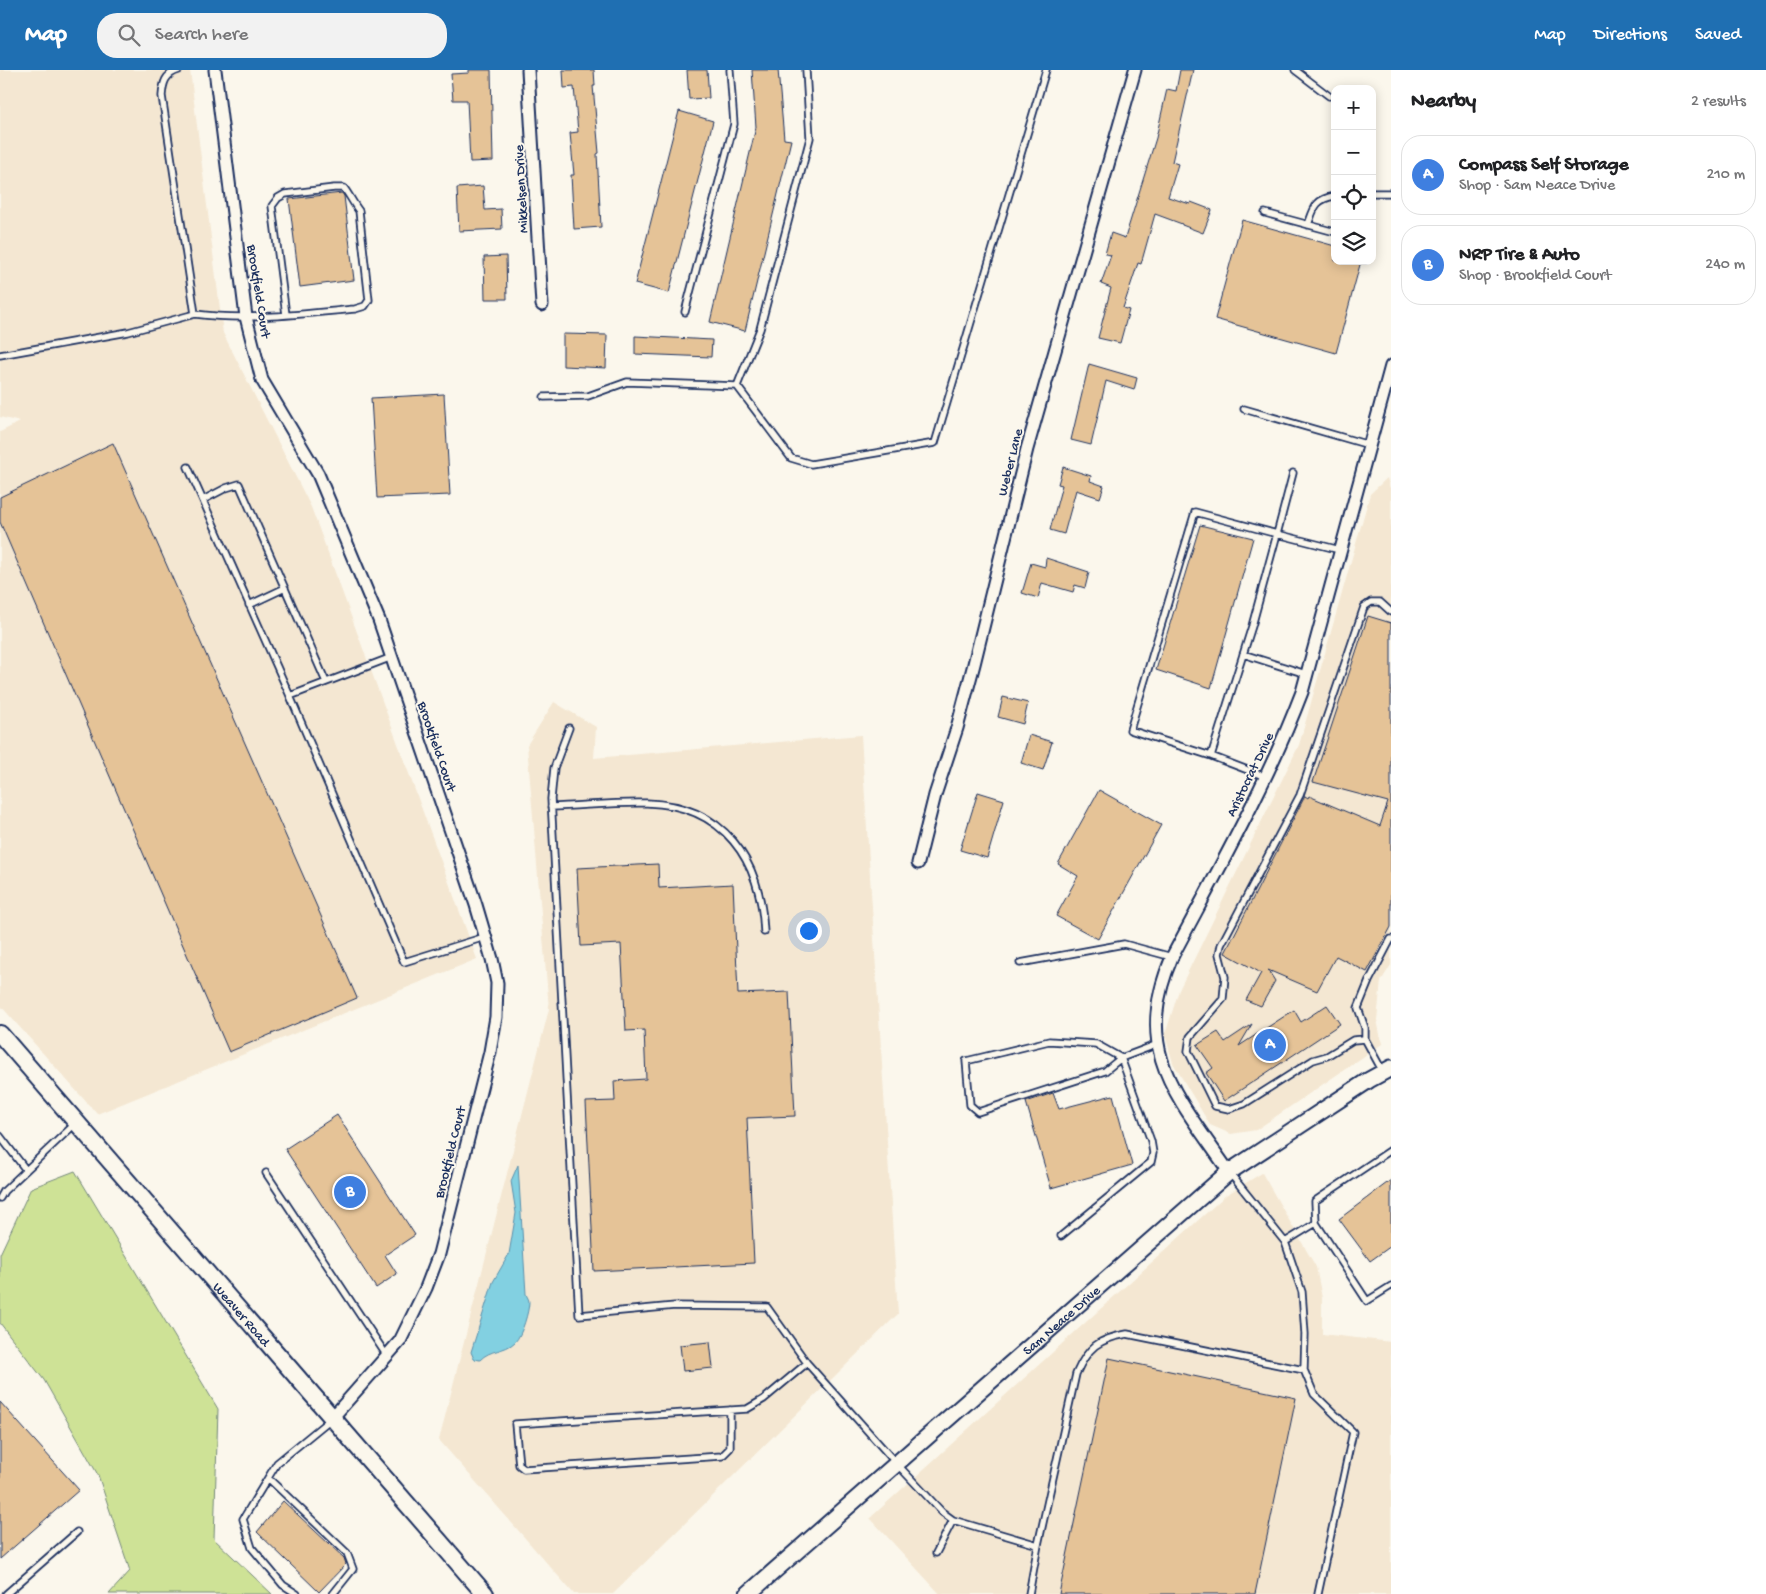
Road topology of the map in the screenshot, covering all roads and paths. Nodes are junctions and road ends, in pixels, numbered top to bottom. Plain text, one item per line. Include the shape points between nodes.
1 (179, 70) edge
2 (216, 70) edge
3 (528, 70) edge
4 (730, 70) edge
5 (806, 70) edge
6 (1046, 70) edge
7 (1135, 70) edge
8 (1295, 70) edge
9 (1329, 96) dead end
10 (1376, 193) edge
11 (1391, 193) edge
12 (1331, 196) edge
13 (1265, 212) dead end
14 (1308, 225) junction
15 (1331, 231) edge
16 (542, 305) dead end
17 (685, 312) dead end
18 (195, 314) junction
19 (286, 315) junction
20 (246, 317) junction
21 (0, 355) edge
22 (1391, 366) edge
23 (737, 386) junction
24 (544, 398) dead end
25 (1244, 408) dead end
26 (1369, 445) junction
27 (188, 467) dead end
28 (1293, 473) dead end
29 (203, 500) junction
30 (1276, 534) junction
31 (1340, 550) junction
32 (285, 588) junction
33 (249, 605) junction
34 (1391, 612) edge
35 (1243, 654) junction
36 (392, 657) junction
37 (1306, 674) junction
38 (326, 682) junction
39 (290, 696) junction
40 (568, 728) dead end
41 (1211, 756) junction
42 (1266, 777) junction
43 (551, 807) junction
44 (918, 862) dead end
45 (764, 932) dead end
46 (485, 937) junction
47 (1391, 939) edge
48 (1172, 957) junction
49 (1020, 963) dead end
50 (0, 1034) edge
51 (1365, 1039) junction
52 (1158, 1044) junction
53 (1121, 1058) junction
54 (1387, 1070) edge
55 (77, 1122) junction
56 (0, 1136) edge
57 (1391, 1150) edge
58 (26, 1170) junction
59 (1229, 1172) junction
60 (266, 1173) dead end
61 (0, 1197) edge
62 (1316, 1223) junction
63 (1061, 1236) dead end
64 (1284, 1242) junction
65 (1391, 1286) edge
66 (387, 1356) junction
67 (807, 1363) junction
68 (1304, 1370) junction
69 (730, 1410) junction
70 (332, 1418) junction
71 (896, 1463) junction
72 (268, 1478) junction
73 (953, 1520) junction
74 (77, 1532) dead end
75 (1038, 1545) junction
76 (936, 1553) dead end
77 (6, 1594) edge
78 (297, 1594) edge
79 (333, 1594) edge
80 (485, 1594) edge
81 (748, 1594) edge
82 (1029, 1594) edge
83 (1318, 1594) edge

1 - 18 lane via 166,77 162,96
2 - 20 street, Brookfield Court
3 - 16 street, Mikkelsen Drive
4 - 17 lane via 734,124
5 - 23 lane via 810,138 760,329
6 - 23 lane via 935,443 811,464 791,458
7 - 44 street, Weber Lane via 1027,449 974,664
8 - 9 lane
10 - 11 lane
12 - 14 lane via 1315,204
13 - 14 lane
14 - 15 lane
18 - 20 lane
18 - 21 lane via 128,332
19 - 19 lane via 356,310 369,300 359,211 344,188 285,194 272,206
19 - 20 lane
20 - 36 street, Brookfield Court via 262,380 318,474
22 - 26 street, Aristocrat Drive
23 - 24 lane via 627,382 588,396
25 - 26 lane
26 - 31 street, Aristocrat Drive
27 - 29 lane
28 - 30 lane
29 - 32 lane via 239,484
29 - 33 lane
30 - 31 lane
30 - 35 lane
30 - 41 lane via 1196,512 1130,730
31 - 37 street, Aristocrat Drive
32 - 33 lane
32 - 38 lane
33 - 39 lane
34 - 51 lane via 1380,602 1371,602 1364,607 1300,795 1221,945 1219,954 1225,977 1223,999 1190,1037 1188,1051 1215,1106 1229,1109 1244,1104 1313,1060 1327,1056 1352,1040
35 - 37 lane
35 - 41 lane
36 - 38 lane
36 - 46 street, Brookfield Court
37 - 42 street, Aristocrat Drive via 1285,736
38 - 39 lane
39 - 46 lane via 404,962
40 - 43 lane via 554,768
41 - 42 lane
42 - 48 street, Aristocrat Drive
43 - 45 lane via 648,803 706,817 742,852 760,895
43 - 67 lane via 579,1315 675,1306 767,1307
46 - 66 street, Brookfield Court via 497,983 490,1052 439,1254 400,1341
47 - 51 lane via 1358,1008
48 - 49 lane via 1124,944
48 - 52 street, Aristocrat Drive via 1159,999 1156,1018
50 - 55 main road, Weaver Road
51 - 54 lane
52 - 53 lane
52 - 59 street, Aristocrat Drive via 1163,1066 1174,1090
53 - 53 lane via 1105,1071 978,1112 970,1105 966,1061 1049,1041 1096,1044
53 - 63 lane via 1151,1141 1151,1162
54 - 59 street, Sam Neace Drive
55 - 58 lane
55 - 70 main road, Weaver Road
56 - 58 lane
57 - 62 lane via 1315,1202
58 - 61 lane
59 - 64 lane
59 - 71 street, Sam Neace Drive
60 - 66 lane
62 - 64 lane
62 - 65 lane via 1367,1301
64 - 68 lane via 1302,1292
66 - 70 street, Brookfield Court
67 - 69 lane via 747,1409
67 - 71 lane
68 - 75 lane via 1127,1334 1095,1344 1076,1374
68 - 83 lane via 1314,1394 1353,1432
69 - 69 lane via 515,1424 518,1465 524,1470 722,1456 730,1448
70 - 72 lane via 277,1463
70 - 80 main road, Weaver Road
71 - 73 lane
71 - 81 street, Sam Neace Drive
72 - 78 lane via 244,1519 252,1548 283,1585
72 - 79 lane via 347,1553 353,1569
73 - 75 lane
73 - 76 lane
74 - 77 lane
75 - 82 lane

